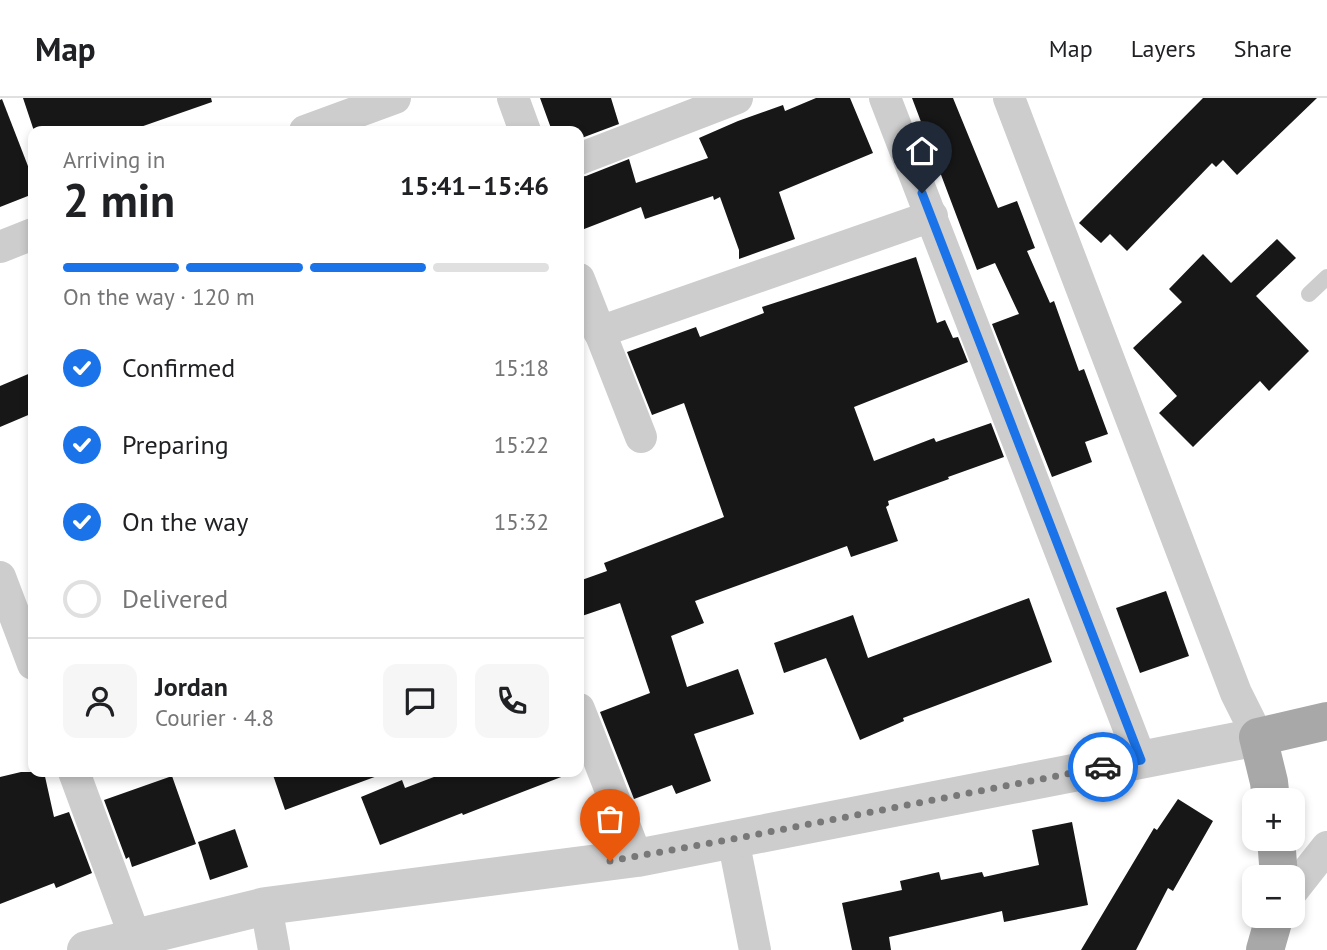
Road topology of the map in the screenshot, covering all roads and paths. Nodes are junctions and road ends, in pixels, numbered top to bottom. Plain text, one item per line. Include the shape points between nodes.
1 (395, 98) edge
2 (513, 98) edge
3 (737, 98) edge
4 (885, 98) edge
5 (1009, 98) edge
6 (355, 114) edge
7 (320, 126) edge
8 (523, 126) edge
9 (584, 157) edge
10 (932, 216) junction
11 (28, 236) edge
12 (0, 247) edge
13 (1327, 277) edge
14 (584, 292) edge
15 (1309, 294) dead end
16 (599, 332) junction
17 (641, 437) dead end
18 (0, 577) edge
19 (28, 651) edge
20 (1327, 721) edge
21 (584, 722) edge
22 (1258, 737) junction
23 (1141, 760) junction
24 (76, 777) edge
25 (1270, 788) edge
26 (733, 839) junction
27 (1327, 847) edge
28 (637, 858) junction
29 (1305, 875) edge
30 (265, 906) junction
31 (1271, 928) edge
32 (135, 937) junction
33 (86, 950) edge
34 (274, 950) edge
35 (755, 950) edge
36 (1265, 950) edge

1 - 6 street
2 - 8 street
3 - 9 street
4 - 10 street
5 - 22 street via 1231,681
6 - 7 street
10 - 16 street
10 - 23 street
11 - 12 street
13 - 15 lane
14 - 16 street
16 - 17 street
18 - 19 street
20 - 22 main road
21 - 28 street
22 - 23 street
22 - 25 main road
23 - 26 street
24 - 32 street
26 - 28 street
26 - 35 street
27 - 29 street
28 - 30 street
30 - 32 street
30 - 34 street
31 - 36 main road
32 - 33 street

